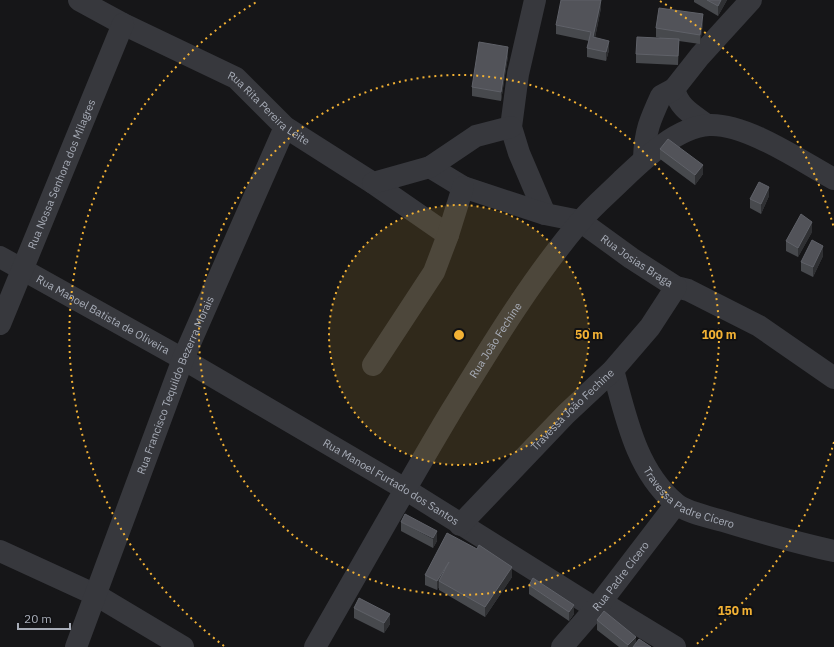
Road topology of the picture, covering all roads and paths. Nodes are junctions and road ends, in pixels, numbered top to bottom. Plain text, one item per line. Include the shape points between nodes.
1 (79, 0) edge
2 (535, 0) edge
3 (751, 0) edge
4 (123, 24) junction
5 (674, 90) junction
6 (707, 125) junction
7 (285, 127) junction
8 (511, 127) junction
9 (644, 158) junction
10 (430, 168) junction
11 (834, 179) edge
12 (373, 183) junction
13 (464, 188) junction
14 (545, 214) junction
15 (580, 222) junction
16 (448, 235) junction
17 (0, 257) edge
18 (23, 269) junction
19 (676, 287) junction
20 (0, 324) edge
21 (184, 359) junction
22 (373, 365) dead end
23 (613, 370) junction
24 (834, 378) edge
25 (405, 489) junction
26 (676, 504) junction
27 (460, 525) junction
28 (0, 551) edge
29 (834, 551) edge
30 (96, 595) junction
31 (598, 605) junction
32 (672, 646) edge
33 (76, 647) edge
34 (183, 647) edge
35 (315, 647) edge
36 (562, 647) edge

1 - 4 street, Rua Rita Pereira Leite
2 - 8 street via 518,74
3 - 5 street via 700,56
4 - 7 street, Rua Rita Pereira Leite via 236,78
4 - 18 street, Rua Nossa Senhora dos Milagres
5 - 6 street via 677,100
5 - 9 street via 661,96 649,123 645,136
6 - 9 street, Rua João Fechine via 670,139
6 - 11 street, Rua João Fechine via 732,127 754,135
7 - 12 street, Rua Rita Pereira Leite
7 - 21 street, Rua Francisco Tequildo Bezerra Morais
8 - 10 street via 476,136
8 - 14 street via 519,153
9 - 15 street, Rua João Fechine
10 - 12 street
10 - 13 street, Rua Josias Braga
12 - 16 street, Rua Rita Pereira Leite
13 - 14 street, Rua Josias Braga
13 - 16 street
14 - 15 street, Rua Josias Braga
15 - 19 street, Rua Josias Braga
15 - 25 street, Rua João Fechine via 538,276 481,362
16 - 22 street via 434,272
17 - 18 street, Rua Manoel Batista de Oliveira
18 - 20 street, Rua Nossa Senhora dos Milagres
18 - 21 street, Rua Manoel Batista de Oliveira
19 - 23 street, Travessa João Fechine via 650,327
19 - 24 street, Rua Josias Braga via 688,290 759,326
21 - 25 street, Rua Manoel Furtado dos Santos
21 - 30 street, Rua Francisco Tequildo Bezerra Morais
23 - 26 street, Travessa Padre Cícero via 638,453 658,486
23 - 27 street, Travessa João Fechine via 566,414
25 - 27 street, Rua Manoel Furtado dos Santos
25 - 35 street, Rua João Fechine
26 - 29 street, Travessa Padre Cícero via 702,515
26 - 31 street, Rua Padre Cícero
27 - 31 street, Rua Manoel Furtado dos Santos
28 - 30 street
30 - 33 street, Rua Francisco Tequildo Bezerra Morais
30 - 34 street
31 - 32 street, Rua Manoel Furtado dos Santos
31 - 36 street, Rua Padre Cícero

